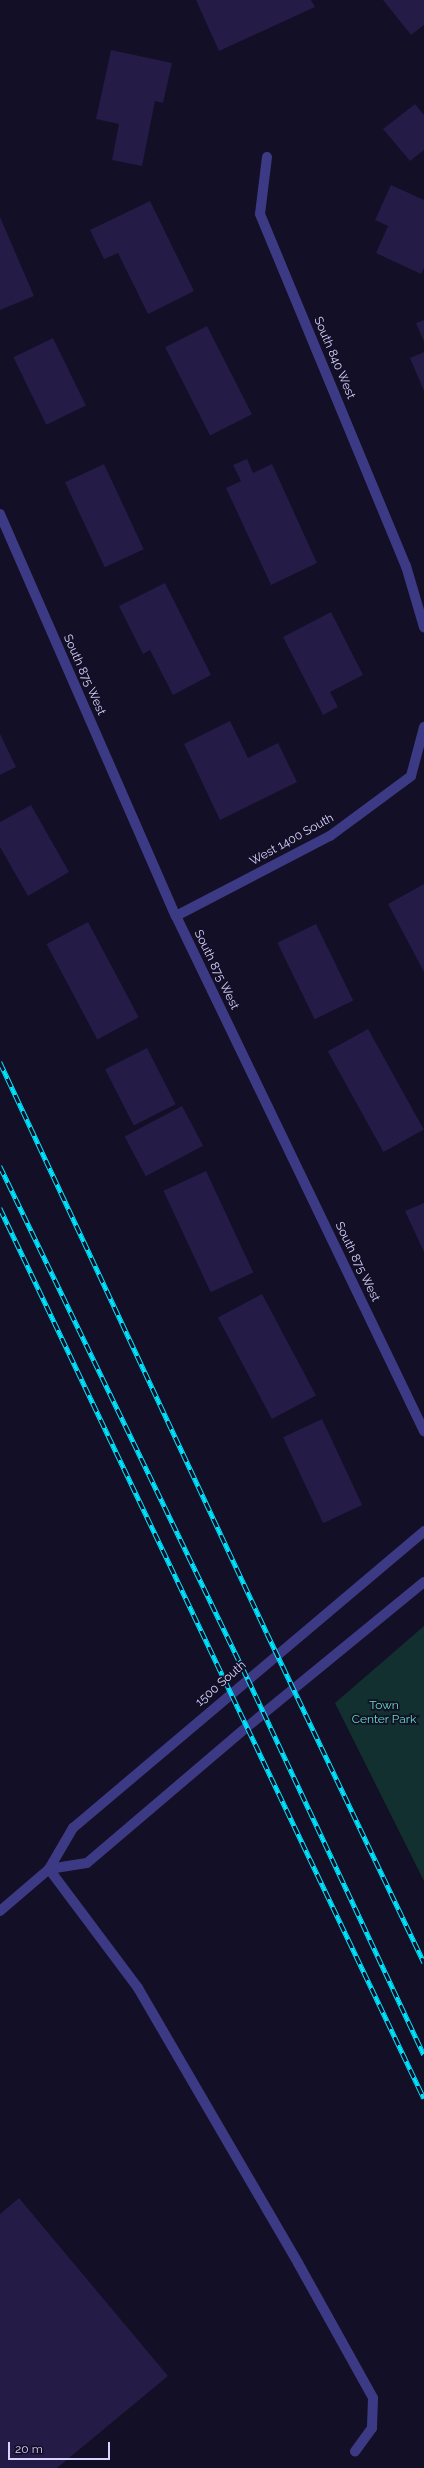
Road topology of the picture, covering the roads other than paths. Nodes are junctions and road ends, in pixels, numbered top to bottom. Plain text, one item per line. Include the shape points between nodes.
1 (267, 157) dead end
2 (0, 514) edge
3 (424, 627) edge
4 (424, 727) edge
5 (176, 916) junction
6 (424, 1431) edge
7 (424, 1531) edge
8 (424, 1582) edge
9 (49, 1869) junction
10 (0, 1911) edge
11 (355, 2451) dead end

1 - 3 street, South 840 West via 260,214 406,566
2 - 5 street, South 875 West
4 - 5 street, West 1400 South via 411,776 330,836
5 - 6 street, South 875 West
7 - 9 street, 1500 South via 73,1828
8 - 9 street via 87,1863
9 - 10 street, 1500 South
9 - 11 street via 138,1988 298,2263 373,2398 372,2428

